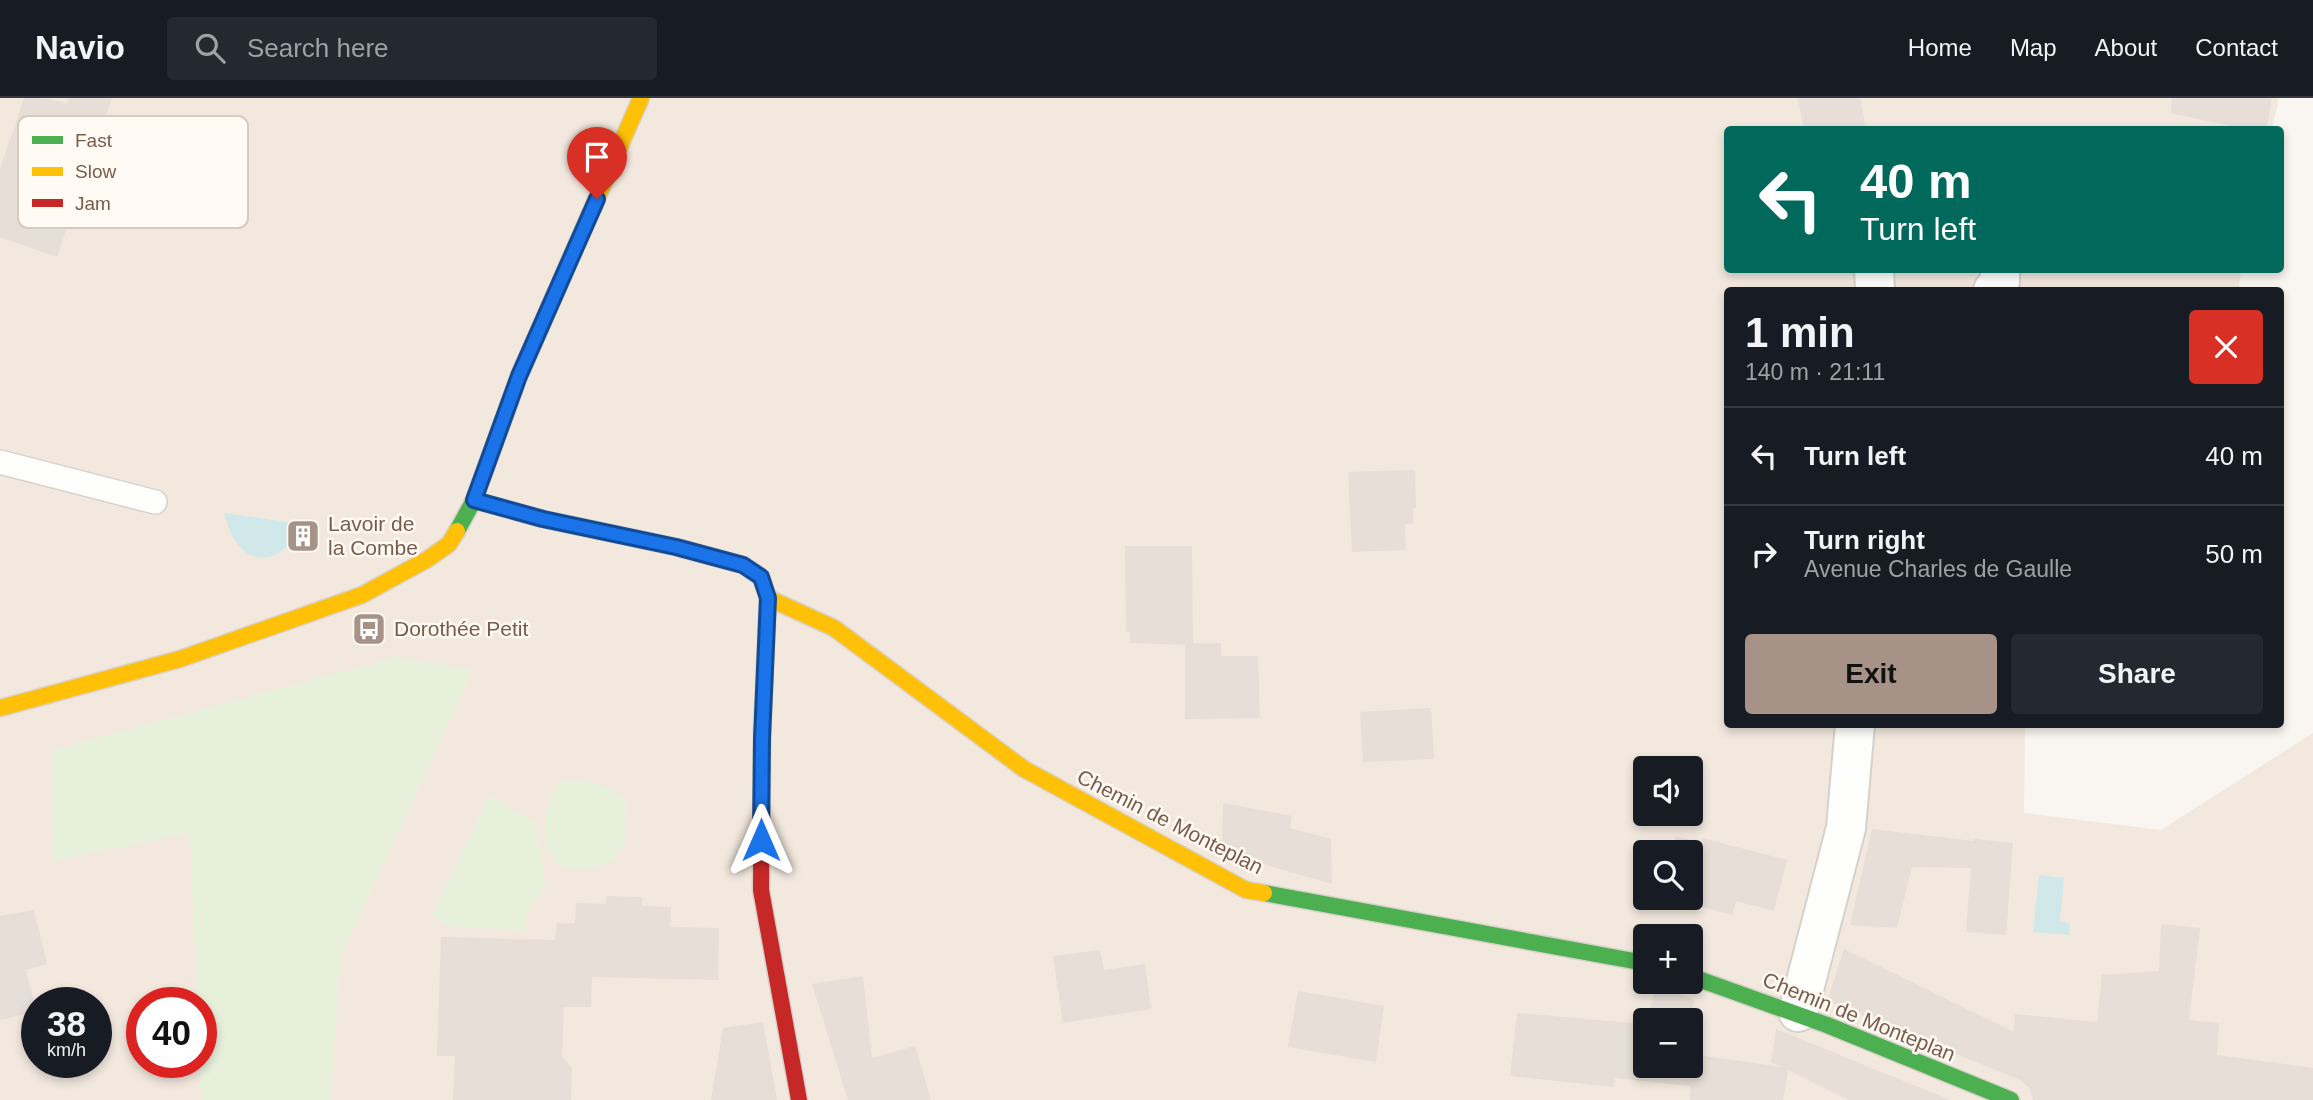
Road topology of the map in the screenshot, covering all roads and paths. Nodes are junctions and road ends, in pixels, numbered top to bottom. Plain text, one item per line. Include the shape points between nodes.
1 (641, 98) edge
2 (0, 462) edge
3 (474, 500) junction
4 (155, 502) dead end
5 (768, 598) junction
6 (0, 708) edge
7 (1855, 728) edge
8 (1633, 961) edge
9 (1703, 980) edge
10 (1798, 1012) junction
11 (799, 1100) edge
12 (2011, 1100) edge

1 - 3 street via 519,376
2 - 4 lane
3 - 5 street via 743,565 761,577
3 - 6 street via 449,544 362,595 180,659
5 - 8 street, Chemin de Monteplan via 834,628 1024,769 1246,890
5 - 11 street via 761,890
7 - 10 street via 1846,828
9 - 10 street, Chemin de Monteplan
10 - 12 street, Chemin de Monteplan

